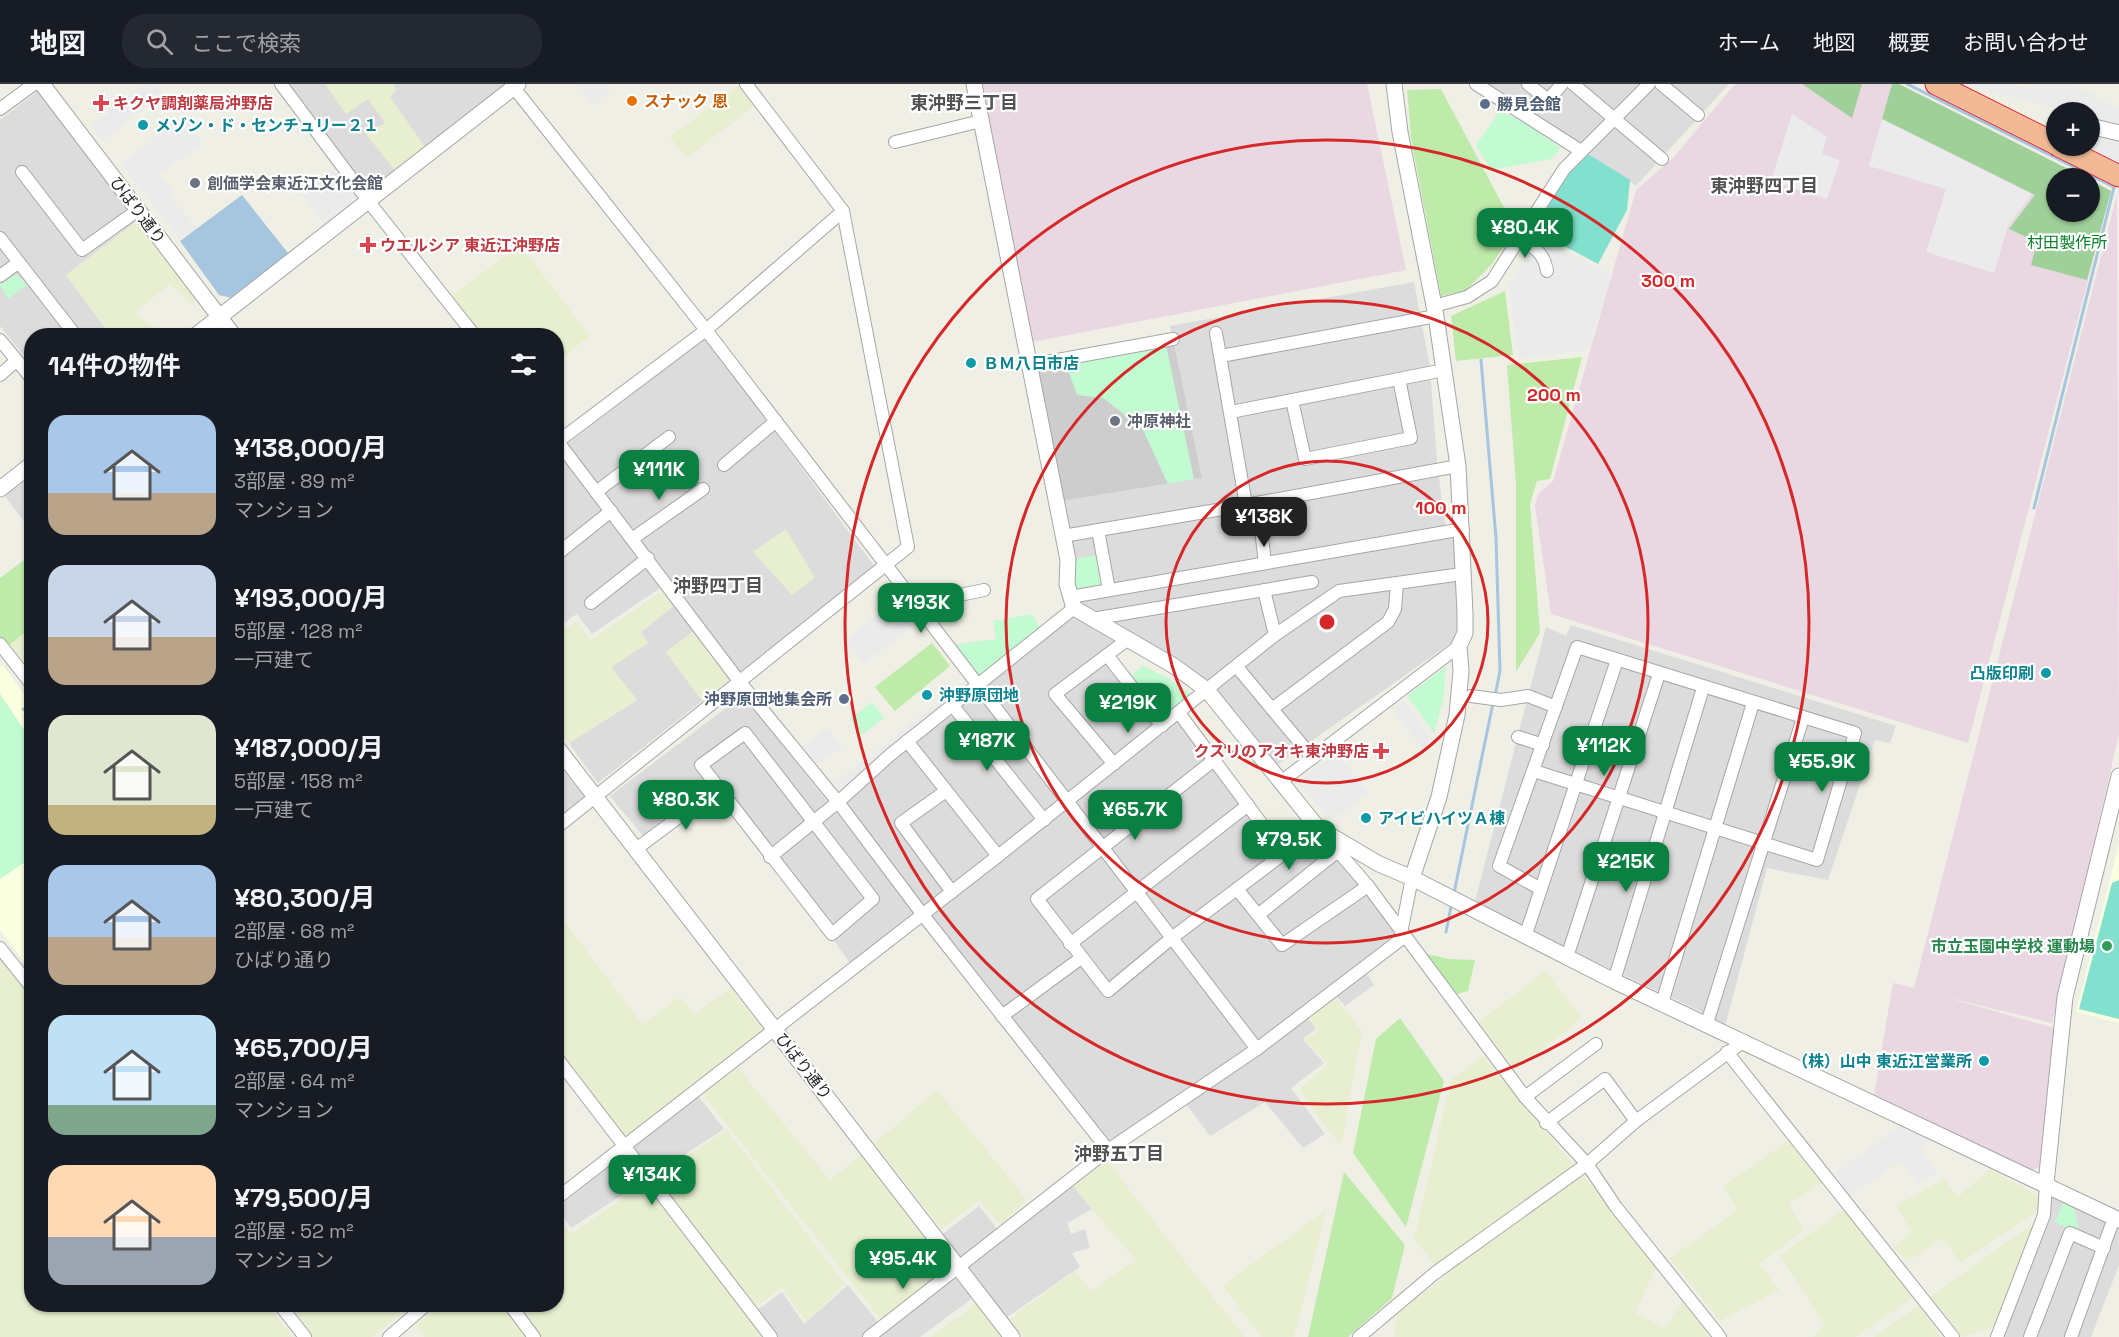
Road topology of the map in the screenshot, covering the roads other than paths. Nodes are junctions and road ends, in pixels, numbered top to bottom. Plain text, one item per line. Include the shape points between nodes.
1 (34, 84) edge
2 (42, 84) edge
3 (281, 84) edge
4 (746, 84) edge
5 (974, 84) edge
6 (1394, 84) edge
7 (1476, 84) edge
8 (1528, 84) edge
9 (1562, 84) edge
10 (1573, 84) edge
11 (1649, 84) edge
12 (1661, 84) edge
13 (514, 85) edge
14 (1941, 85) edge
15 (0, 109) edge
16 (1698, 115) dead end
17 (1616, 120) junction
18 (981, 121) junction
19 (2100, 128) edge
20 (2119, 133) edge
21 (2046, 137) edge
22 (895, 142) dead end
23 (1581, 151) junction
24 (2082, 156) edge
25 (1662, 159) dead end
26 (22, 172) dead end
27 (2119, 176) edge
28 (369, 202) junction
29 (138, 210) junction
30 (843, 211) junction
31 (0, 238) edge
32 (1518, 239) junction
33 (18, 263) junction
34 (1547, 271) dead end
35 (0, 276) edge
36 (1435, 311) junction
37 (219, 317) junction
38 (70, 328) edge
39 (205, 328) edge
40 (228, 328) edge
41 (469, 328) edge
42 (706, 330) junction
43 (1216, 333) dead end
44 (1173, 339) dead end
45 (0, 340) edge
46 (1221, 356) junction
47 (16, 361) junction
48 (1029, 365) junction
49 (24, 370) edge
50 (1444, 370) junction
51 (0, 375) edge
52 (1399, 379) junction
53 (1292, 400) junction
54 (1231, 412) junction
55 (776, 421) junction
56 (564, 436) edge
57 (669, 437) dead end
58 (564, 450) edge
59 (724, 465) dead end
60 (1458, 466) junction
61 (24, 470) edge
62 (0, 489) edge
63 (703, 489) dead end
64 (596, 492) junction
65 (1252, 504) junction
66 (611, 511) junction
67 (1098, 530) junction
68 (1463, 530) junction
69 (1063, 536) junction
70 (633, 539) junction
71 (564, 549) edge
72 (648, 558) junction
73 (1265, 563) junction
74 (885, 565) junction
75 (1462, 574) junction
76 (1312, 582) dead end
77 (1396, 584) junction
78 (984, 590) dead end
79 (1109, 590) junction
80 (1264, 590) junction
81 (1072, 602) junction
82 (591, 603) dead end
83 (916, 604) junction
84 (1092, 620) junction
85 (1275, 636) junction
86 (1127, 640) junction
87 (1459, 646) junction
88 (2, 649) edge
89 (1107, 656) junction
90 (1617, 660) junction
91 (1237, 667) junction
92 (1659, 674) junction
93 (24, 675) edge
94 (739, 681) junction
95 (978, 684) junction
96 (1703, 688) junction
97 (1207, 690) junction
98 (1471, 696) dead end
99 (1753, 703) junction
100 (953, 706) junction
101 (1556, 707) junction
102 (1272, 708) junction
103 (1179, 713) junction
104 (1803, 718) junction
105 (1162, 726) junction
106 (1518, 737) dead end
107 (907, 741) junction
108 (1543, 745) junction
109 (564, 756) edge
110 (1313, 758) junction
111 (1214, 760) junction
112 (1114, 764) junction
113 (1534, 771) junction
114 (2119, 776) edge
115 (1282, 781) junction
116 (1576, 784) junction
117 (718, 789) junction
118 (946, 791) junction
119 (596, 797) junction
120 (1619, 798) junction
121 (1068, 801) junction
122 (838, 802) junction
123 (1248, 805) junction
124 (1666, 813) junction
125 (1044, 820) junction
126 (564, 822) edge
127 (814, 822) junction
128 (1318, 828) junction
129 (1715, 828) junction
130 (1763, 843) junction
131 (1103, 847) junction
132 (636, 849) junction
133 (1338, 851) junction
134 (1284, 854) junction
135 (998, 856) junction
136 (770, 857) junction
137 (1412, 878) junction
138 (1368, 886) junction
139 (1236, 889) junction
140 (1541, 889) junction
141 (952, 892) junction
142 (1137, 892) junction
143 (923, 915) junction
144 (1258, 915) junction
145 (1403, 935) junction
146 (1525, 936) junction
147 (1173, 937) junction
148 (1070, 944) junction
149 (0, 948) edge
150 (1567, 957) junction
151 (1081, 958) junction
152 (24, 978) edge
153 (1614, 981) junction
154 (1662, 1004) junction
155 (1002, 1016) junction
156 (1707, 1023) junction
157 (775, 1029) junction
158 (1744, 1041) junction
159 (1596, 1044) dead end
160 (1257, 1049) junction
161 (1727, 1052) junction
162 (564, 1067) edge
163 (1525, 1097) junction
164 (1636, 1120) junction
165 (1546, 1123) junction
166 (625, 1146) junction
167 (1108, 1150) junction
168 (1587, 1164) junction
169 (2046, 1184) junction
170 (564, 1193) edge
171 (2117, 1219) edge
172 (2104, 1248) junction
173 (956, 1266) junction
174 (285, 1312) edge
175 (418, 1312) edge
176 (515, 1312) edge
177 (305, 1337) edge
178 (389, 1337) edge
179 (534, 1337) edge
180 (771, 1337) edge
181 (869, 1337) edge
182 (1012, 1337) edge
183 (1359, 1337) edge
184 (1720, 1337) edge
185 (1953, 1337) edge
186 (1997, 1337) edge
187 (2030, 1337) edge
188 (2071, 1337) edge

1 - 15 street
2 - 29 street, ひばり通り
3 - 28 street
4 - 30 street
5 - 18 street
6 - 36 street
7 - 23 street
8 - 9 street via 1548,100
10 - 17 street
11 - 17 street
12 - 16 street
13 - 28 street
13 - 42 street
14 - 21 highway
17 - 23 street
17 - 25 street
18 - 22 street
18 - 48 street
19 - 20 street
23 - 32 street via 1564,169
24 - 27 highway
26 - 29 street via 82,250
28 - 37 street
28 - 41 street
29 - 37 street, ひばり通り
30 - 42 street
30 - 74 street via 908,548
31 - 33 street
32 - 34 street via 1545,257
32 - 36 street via 1492,281
33 - 35 street
33 - 38 street
36 - 46 street
36 - 50 street
37 - 39 street
37 - 40 street, ひばり通り
42 - 55 street
42 - 56 street
43 - 46 street
44 - 48 street
45 - 47 street
46 - 54 street
47 - 49 street
47 - 51 street
48 - 69 street
50 - 52 street
50 - 60 street
52 - 53 street
52 - 53 street via 1411,438 1305,459
53 - 54 street
54 - 65 street
55 - 59 street
55 - 74 street
57 - 64 street
58 - 64 street
60 - 65 street
60 - 68 street
61 - 62 street
63 - 70 street
64 - 66 street
65 - 67 street
65 - 73 street
66 - 70 street
66 - 71 street
67 - 69 street
67 - 79 street
68 - 73 street
68 - 75 street
69 - 81 street
70 - 72 street
72 - 82 street
72 - 94 street
73 - 79 street
74 - 83 street
74 - 94 street
75 - 77 street
75 - 87 street via 1465,633
76 - 80 street
77 - 85 street via 1339,591
77 - 102 street via 1395,609 1388,622
78 - 83 street
79 - 81 street
80 - 84 street
80 - 85 street
81 - 84 street
81 - 95 street
83 - 95 street
84 - 86 street
85 - 91 street
86 - 89 street
86 - 97 street
87 - 110 street
87 - 137 street via 1457,715 1439,797
88 - 93 street
89 - 105 street
89 - 112 street via 1055,694
90 - 92 street
90 - 101 street via 1577,647
90 - 116 street
91 - 97 street
91 - 102 street
92 - 96 street
92 - 120 street
94 - 119 street
94 - 122 street
95 - 100 street
95 - 121 street
96 - 99 street
96 - 124 street
97 - 103 street
97 - 115 street
98 - 101 street via 1501,700 1528,696
99 - 104 street
99 - 129 street
100 - 107 street
100 - 125 street
101 - 108 street
102 - 110 street
103 - 105 street
103 - 111 street
104 - 130 street
104 - 130 street via 1855,734 1817,860
105 - 112 street
106 - 108 street
107 - 118 street
107 - 122 street
108 - 113 street
109 - 119 street, ひばり通り
110 - 115 street
111 - 123 street
111 - 131 street
112 - 121 street
113 - 116 street
113 - 140 street via 1499,866
114 - 169 street via 2065,997
115 - 128 street
116 - 120 street
116 - 140 street
117 - 127 street via 700,765 745,734
117 - 132 street
117 - 136 street
118 - 135 street
118 - 141 street via 901,822
119 - 126 street
119 - 132 street, ひばり通り
120 - 124 street
120 - 150 street
121 - 125 street
121 - 131 street
122 - 127 street
122 - 143 street
123 - 134 street
123 - 142 street
124 - 129 street
124 - 153 street
125 - 135 street
127 - 136 street
127 - 136 street via 873,899 832,934
128 - 133 street
128 - 134 street
128 - 137 street via 1378,864
129 - 130 street
129 - 154 street
130 - 156 street
131 - 142 street
131 - 148 street via 1037,899
132 - 157 street, ひばり通り
133 - 138 street
133 - 144 street
134 - 139 street
135 - 141 street
137 - 145 street
137 - 146 street
138 - 144 street via 1282,945
138 - 145 street
139 - 144 street
139 - 147 street
140 - 146 street
141 - 143 street
142 - 147 street
142 - 148 street
143 - 155 street
143 - 157 street
145 - 160 street
145 - 163 street
146 - 150 street
147 - 151 street via 1108,991
147 - 160 street
148 - 151 street
149 - 152 street
150 - 153 street
151 - 155 street
153 - 154 street
154 - 156 street
155 - 167 street
156 - 158 street
157 - 166 street
157 - 173 street, ひばり通り
158 - 161 street
158 - 169 street via 1975,1154
159 - 163 street
160 - 167 street
161 - 164 street
161 - 185 street
162 - 166 street
163 - 165 street
164 - 165 street via 1605,1079
164 - 168 street
165 - 168 street
166 - 170 street
166 - 180 street
167 - 173 street via 1002,1235
168 - 183 street via 1435,1273
168 - 184 street via 1616,1207
169 - 171 street
169 - 186 street via 2044,1215
171 - 172 street
172 - 187 street via 2070,1233
172 - 188 street
173 - 181 street
173 - 182 street, ひばり通り
174 - 177 street
175 - 178 street
176 - 179 street

